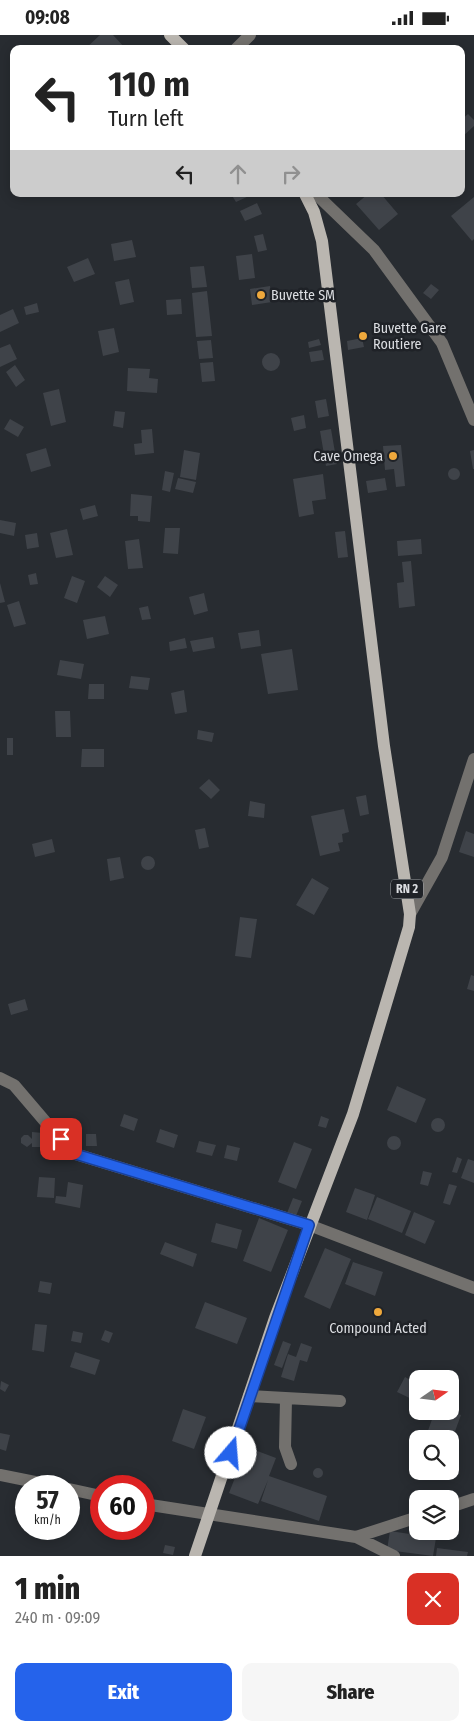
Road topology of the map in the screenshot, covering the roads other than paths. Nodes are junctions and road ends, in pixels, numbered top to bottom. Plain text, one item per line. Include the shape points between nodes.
1 (170, 35) edge
2 (250, 35) edge
3 (180, 45) edge
4 (240, 45) edge
5 (306, 197) edge
6 (319, 197) edge
7 (474, 420) edge
8 (474, 759) edge
9 (410, 914) junction
10 (0, 1078) edge
11 (309, 1225) junction
12 (474, 1288) edge
13 (249, 1396) junction
14 (286, 1399) junction
15 (340, 1401) dead end
16 (289, 1459) dead end
17 (0, 1475) edge
18 (15, 1478) edge
19 (474, 1499) edge
20 (459, 1504) edge
21 (155, 1506) edge
22 (210, 1516) junction
23 (409, 1520) edge
24 (356, 1537) junction
25 (195, 1556) edge
26 (394, 1556) edge

1 - 3 main road
2 - 4 street
5 - 9 main road, RN 2 via 322,241 384,747
6 - 7 street via 374,250 442,343
8 - 9 street via 442,857
9 - 11 main road, RN 2 via 409,927 353,1114
10 - 11 street via 14,1085 72,1153
11 - 12 street
11 - 13 main road, RN 2
13 - 14 street
13 - 22 main road, RN 2
14 - 15 street
14 - 16 street
17 - 18 street
19 - 20 street
21 - 22 street
22 - 24 street
22 - 25 main road, RN 2
23 - 24 street
24 - 26 street

